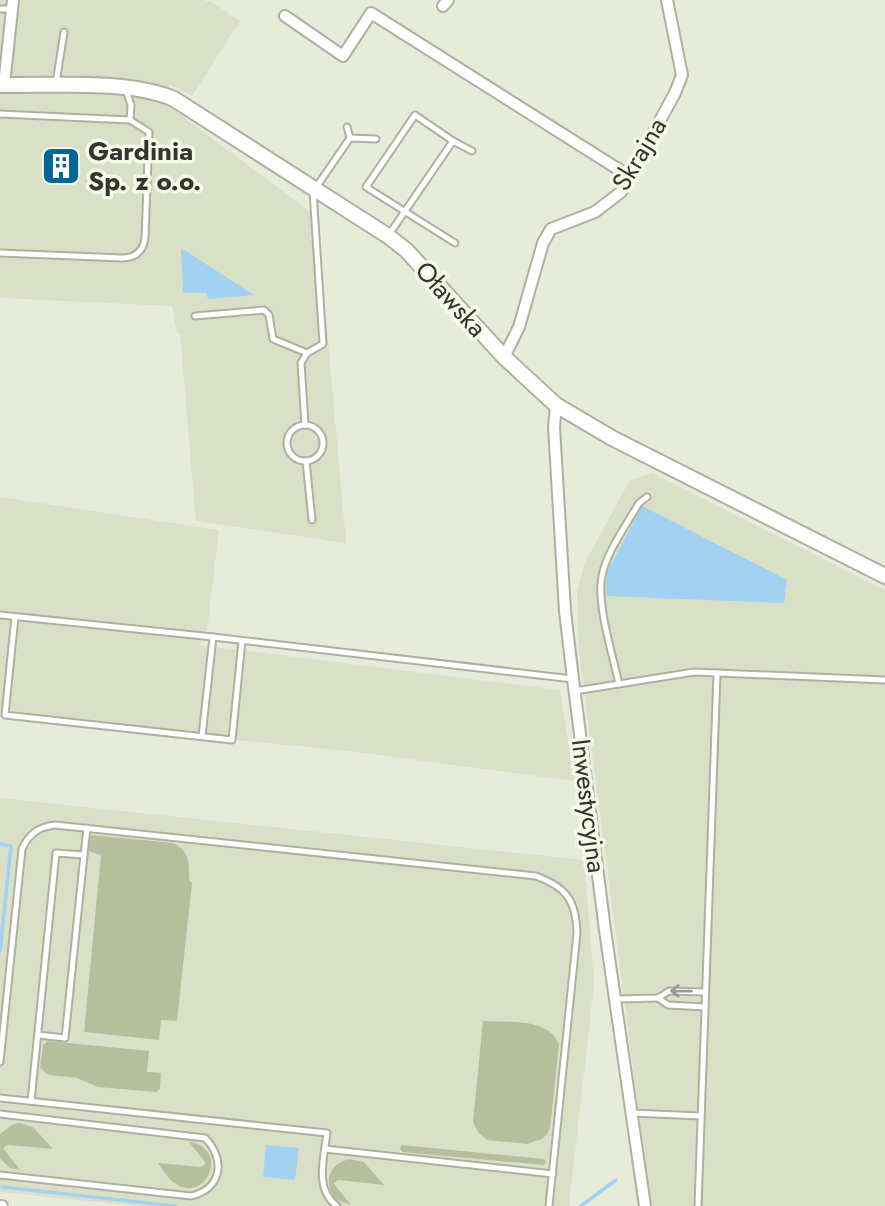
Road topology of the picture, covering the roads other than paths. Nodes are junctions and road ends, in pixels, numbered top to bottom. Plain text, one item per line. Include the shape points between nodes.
1 (667, 0) edge
2 (13, 5) edge
3 (0, 9) edge
4 (285, 16) dead end
5 (64, 32) dead end
6 (2, 85) edge
7 (56, 86) junction
8 (126, 87) junction
9 (0, 114) edge
10 (130, 120) junction
11 (347, 127) dead end
12 (350, 138) junction
13 (376, 139) dead end
14 (453, 141) junction
15 (472, 151) dead end
16 (629, 176) junction
17 (314, 188) junction
18 (404, 212) junction
19 (388, 236) junction
20 (455, 243) dead end
21 (0, 253) edge
22 (195, 316) dead end
23 (307, 354) junction
24 (503, 357) junction
25 (556, 405) junction
26 (306, 425) junction
27 (306, 461) junction
28 (647, 497) dead end
29 (312, 520) dead end
30 (885, 576) edge
31 (0, 615) edge
32 (15, 617) junction
33 (213, 637) junction
34 (242, 641) junction
35 (717, 673) junction
36 (885, 680) edge
37 (618, 684) junction
38 (574, 685) junction
39 (202, 736) junction
40 (87, 828) junction
41 (84, 855) junction
42 (705, 992) junction
43 (658, 998) junction
44 (616, 999) junction
45 (705, 1007) junction
46 (38, 1035) junction
47 (0, 1062) edge
48 (0, 1098) edge
49 (32, 1101) junction
50 (632, 1113) junction
51 (0, 1114) edge
52 (701, 1116) junction
53 (325, 1149) junction
54 (553, 1174) junction
55 (0, 1175) edge
56 (337, 1206) edge
57 (549, 1206) edge
58 (645, 1206) edge
59 (698, 1206) edge

1 - 16 street, Skrajna via 682,75
2 - 3 lane
2 - 6 street
4 - 16 street via 343,56 371,13
5 - 7 lane
6 - 7 street, Oławska
7 - 8 street, Oławska
8 - 10 lane
8 - 17 street, Oławska via 174,99
9 - 10 lane
10 - 21 lane via 149,132 141,251 130,258
11 - 12 lane
12 - 13 lane
12 - 17 lane
14 - 15 lane
14 - 18 lane
14 - 18 lane via 415,115 366,187
16 - 24 street, Skrajna via 621,192 595,212 551,229 519,327
17 - 19 street, Oławska
17 - 23 lane via 323,344
18 - 19 lane
18 - 20 lane
19 - 24 street, Oławska
22 - 23 lane via 264,310 273,339
23 - 26 lane via 301,363
24 - 25 street, Oławska
25 - 30 street, Oławska via 612,439
25 - 38 street, Inwestycyjna via 564,597
26 - 27 lane via 317,429 323,440 321,452
26 - 27 lane via 295,428 287,443 290,454
27 - 29 lane
28 - 37 lane via 639,503 601,578
31 - 32 lane
32 - 33 lane
32 - 39 lane via 5,715
33 - 34 lane
33 - 39 lane
34 - 38 lane
34 - 39 lane via 232,740
35 - 36 lane
35 - 37 lane via 694,672
35 - 42 lane
37 - 38 lane
38 - 44 street, Inwestycyjna
40 - 41 lane
40 - 47 lane via 44,826 34,831 22,849
40 - 54 lane via 536,876 563,890 572,902 578,933
41 - 46 lane via 56,853
41 - 46 lane via 65,1038
42 -> 43 lane via 669,991
42 - 45 lane
43 - 44 lane
43 - 45 lane via 668,1006
44 - 50 street, Inwestycyjna
45 - 52 lane
46 - 49 lane
48 - 49 lane
49 - 53 lane via 327,1133
50 - 52 lane
50 - 58 street, Inwestycyjna
51 - 55 lane via 205,1138 218,1156 219,1167 210,1187 191,1196
52 - 59 lane
53 - 54 lane
53 - 56 lane via 324,1191
54 - 57 lane

